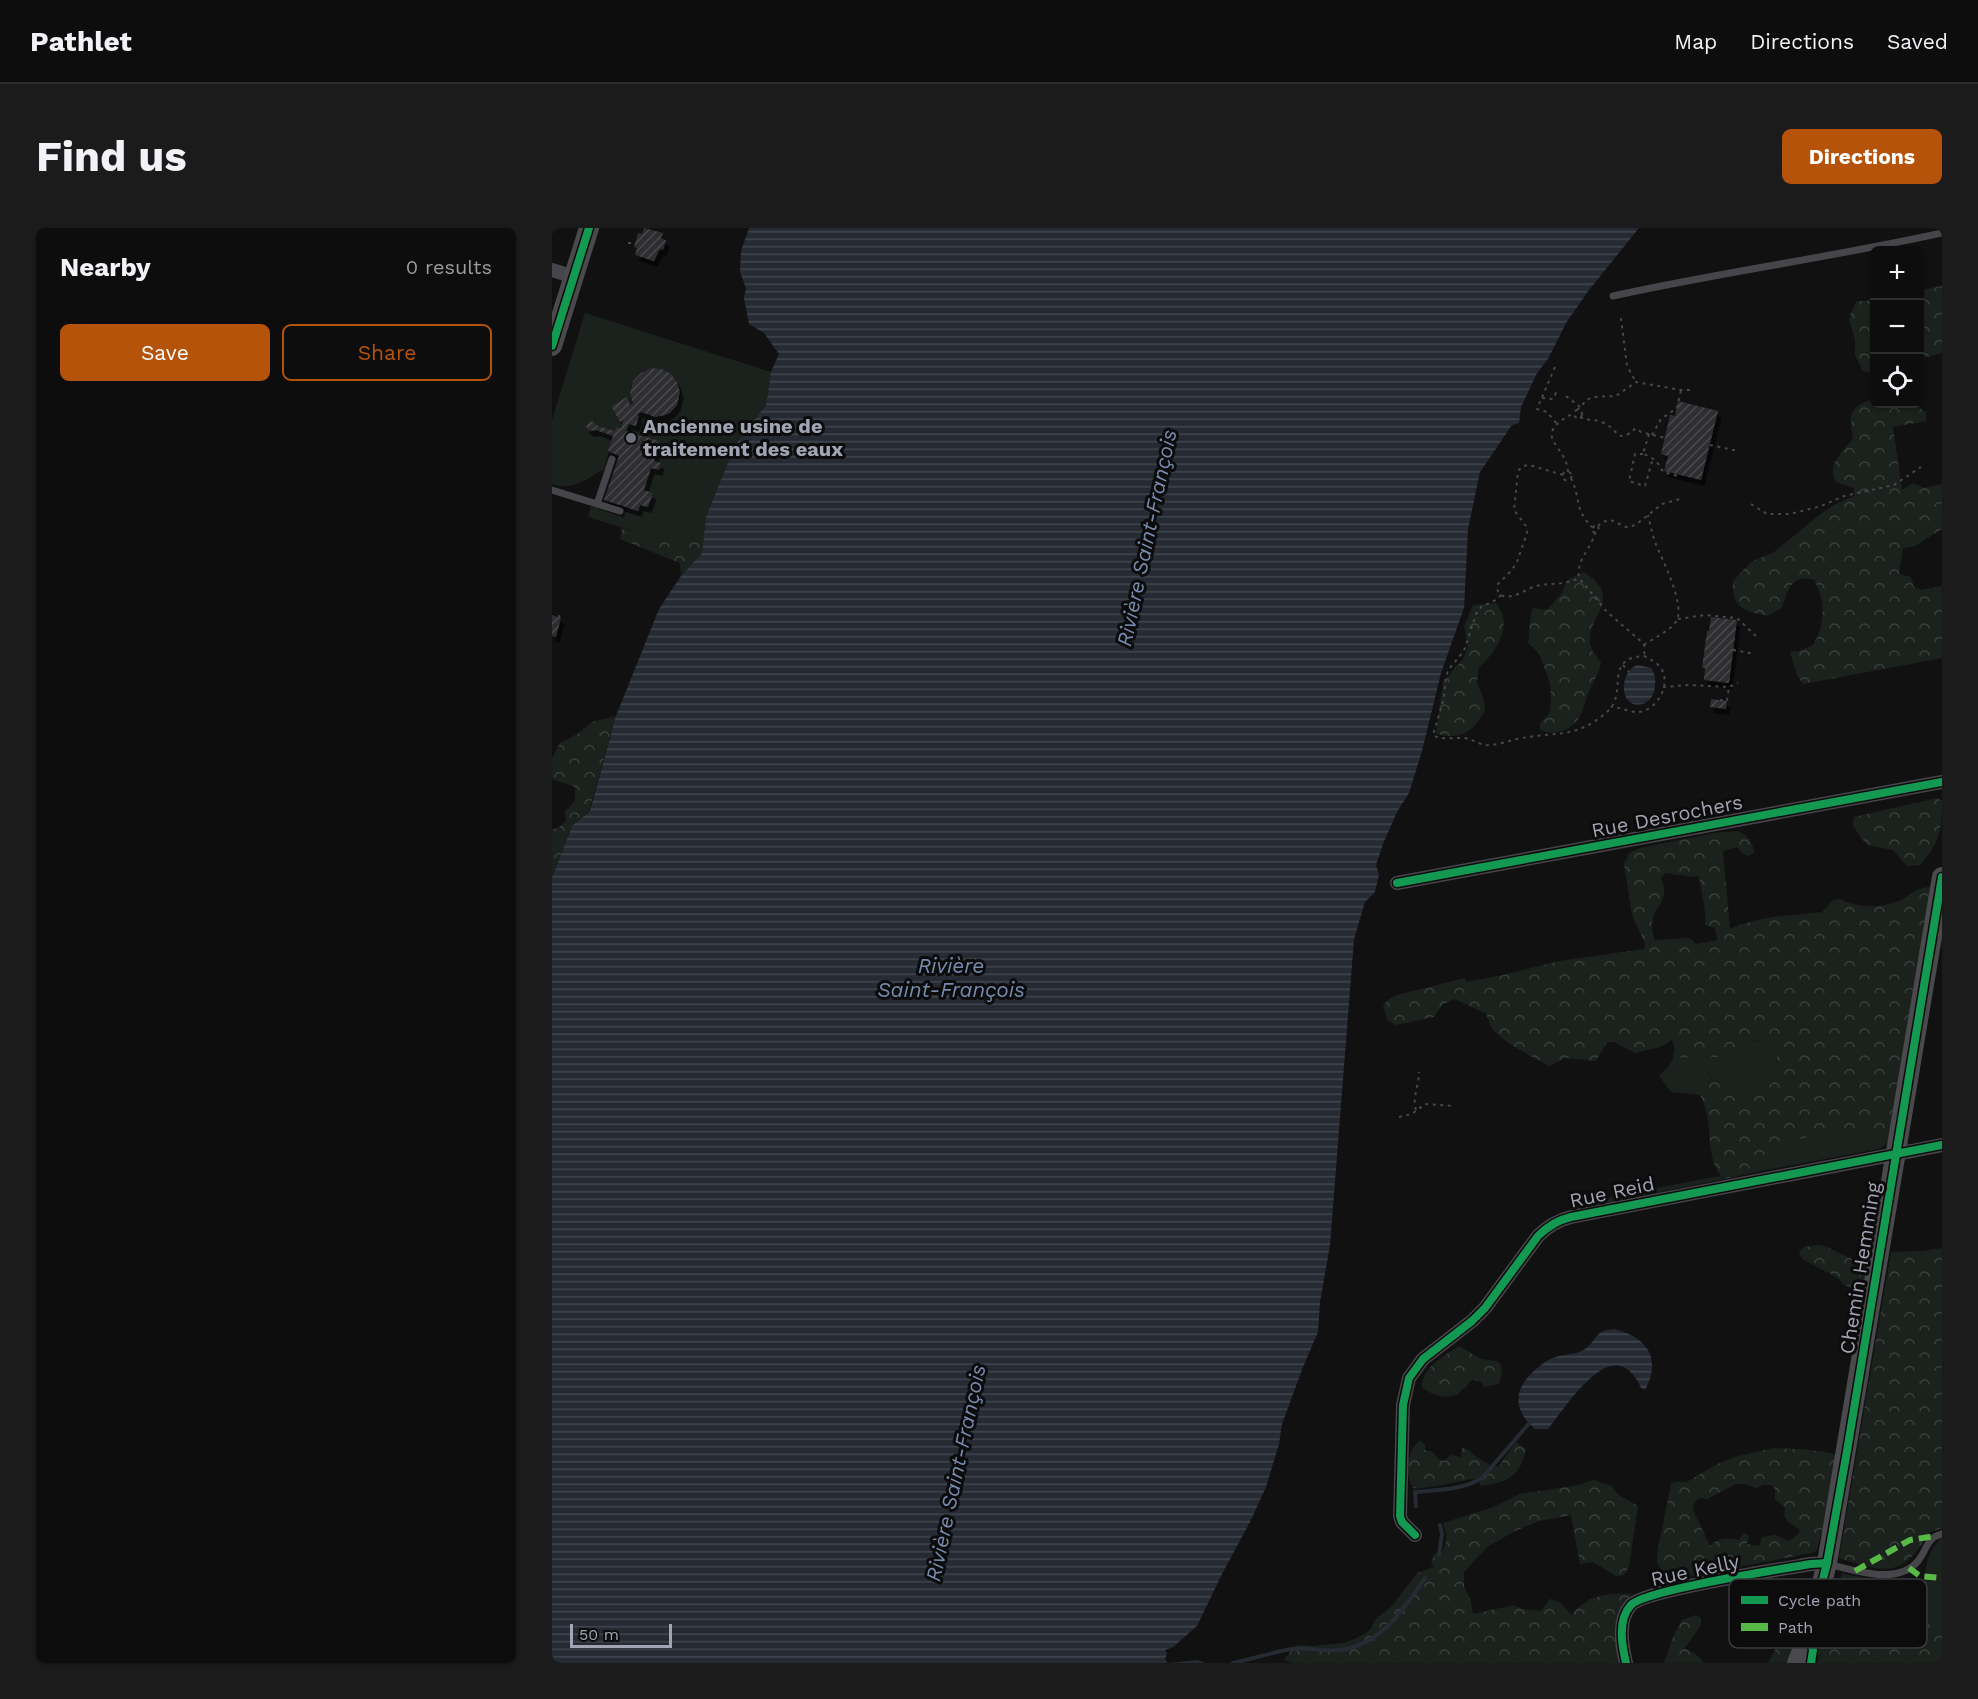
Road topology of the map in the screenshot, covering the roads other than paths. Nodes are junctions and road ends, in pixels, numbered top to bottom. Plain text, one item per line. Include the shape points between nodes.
1 (589, 228) edge
2 (1942, 234) edge
3 (552, 270) edge
4 (573, 277) junction
5 (1613, 296) dead end
6 (552, 346) edge
7 (612, 459) dead end
8 (552, 490) edge
9 (597, 504) junction
10 (620, 512) dead end
11 (1942, 782) edge
12 (1942, 877) edge
13 (1397, 883) dead end
14 (1942, 1145) edge
15 (1895, 1155) junction
16 (1942, 1534) edge
17 (1414, 1535) dead end
18 (1827, 1563) junction
19 (1729, 1579) edge
20 (1730, 1579) edge
21 (1823, 1579) edge
22 (1803, 1648) edge
23 (1626, 1663) edge
24 (1797, 1663) edge

1 - 4 street
2 - 5 lane
3 - 4 street
4 - 6 street
7 - 9 lane
8 - 9 lane
9 - 10 lane
11 - 13 street, Rue Desrochers
12 - 15 street, Chemin Hemming
14 - 15 street, Rue Reid
15 - 17 street, Rue Reid via 1571,1217 1549,1227 1538,1236 1485,1308 1424,1359 1409,1378 1403,1405 1400,1516
15 - 18 street, Chemin Hemming
16 - 18 lane via 1931,1539 1913,1565 1895,1574 1855,1571
18 - 20 street, Rue Kelly
18 - 21 street, Chemin Hemming
19 - 23 street, Rue Kelly via 1647,1596 1631,1604 1623,1625
22 - 24 street, Chemin Hemming

